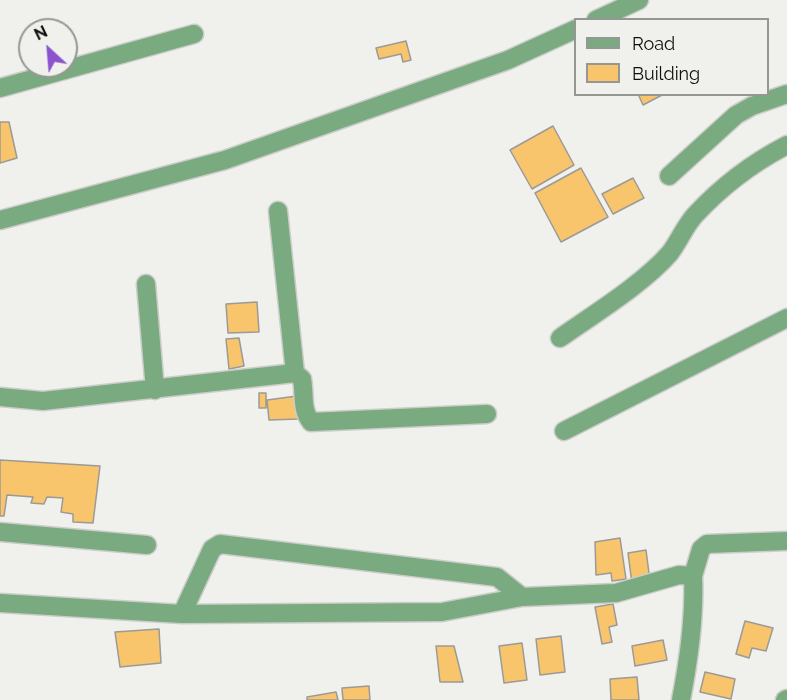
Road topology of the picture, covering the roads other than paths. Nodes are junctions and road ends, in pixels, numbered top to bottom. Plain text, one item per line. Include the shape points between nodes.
1 (639, 0) edge
2 (600, 18) edge
3 (574, 30) edge
4 (194, 34) dead end
5 (0, 88) edge
6 (787, 94) edge
7 (787, 145) edge
8 (669, 176) dead end
9 (278, 211) dead end
10 (0, 220) edge
11 (146, 284) dead end
12 (787, 318) edge
13 (560, 338) dead end
14 (296, 373) junction
15 (154, 390) junction
16 (0, 397) edge
17 (487, 414) dead end
18 (564, 431) dead end
19 (0, 532) edge
20 (787, 541) edge
21 (147, 545) dead end
22 (693, 576) junction
23 (522, 597) junction
24 (0, 603) edge
25 (182, 614) junction
26 (681, 700) edge

1 - 2 street
3 - 10 street via 508,60 225,160
4 - 5 street
6 - 8 street via 744,109
7 - 13 street via 730,183 694,216 669,254 626,291
9 - 14 street
11 - 15 street
12 - 18 street
14 - 15 street
14 - 17 street via 302,379 305,415 311,422
15 - 16 street via 43,401
19 - 21 street
20 - 22 street via 707,544 701,549
22 - 23 street via 679,575 615,592
22 - 26 street via 694,615
23 - 25 street via 442,612
23 - 25 street via 497,577 219,544 212,549
24 - 25 street

